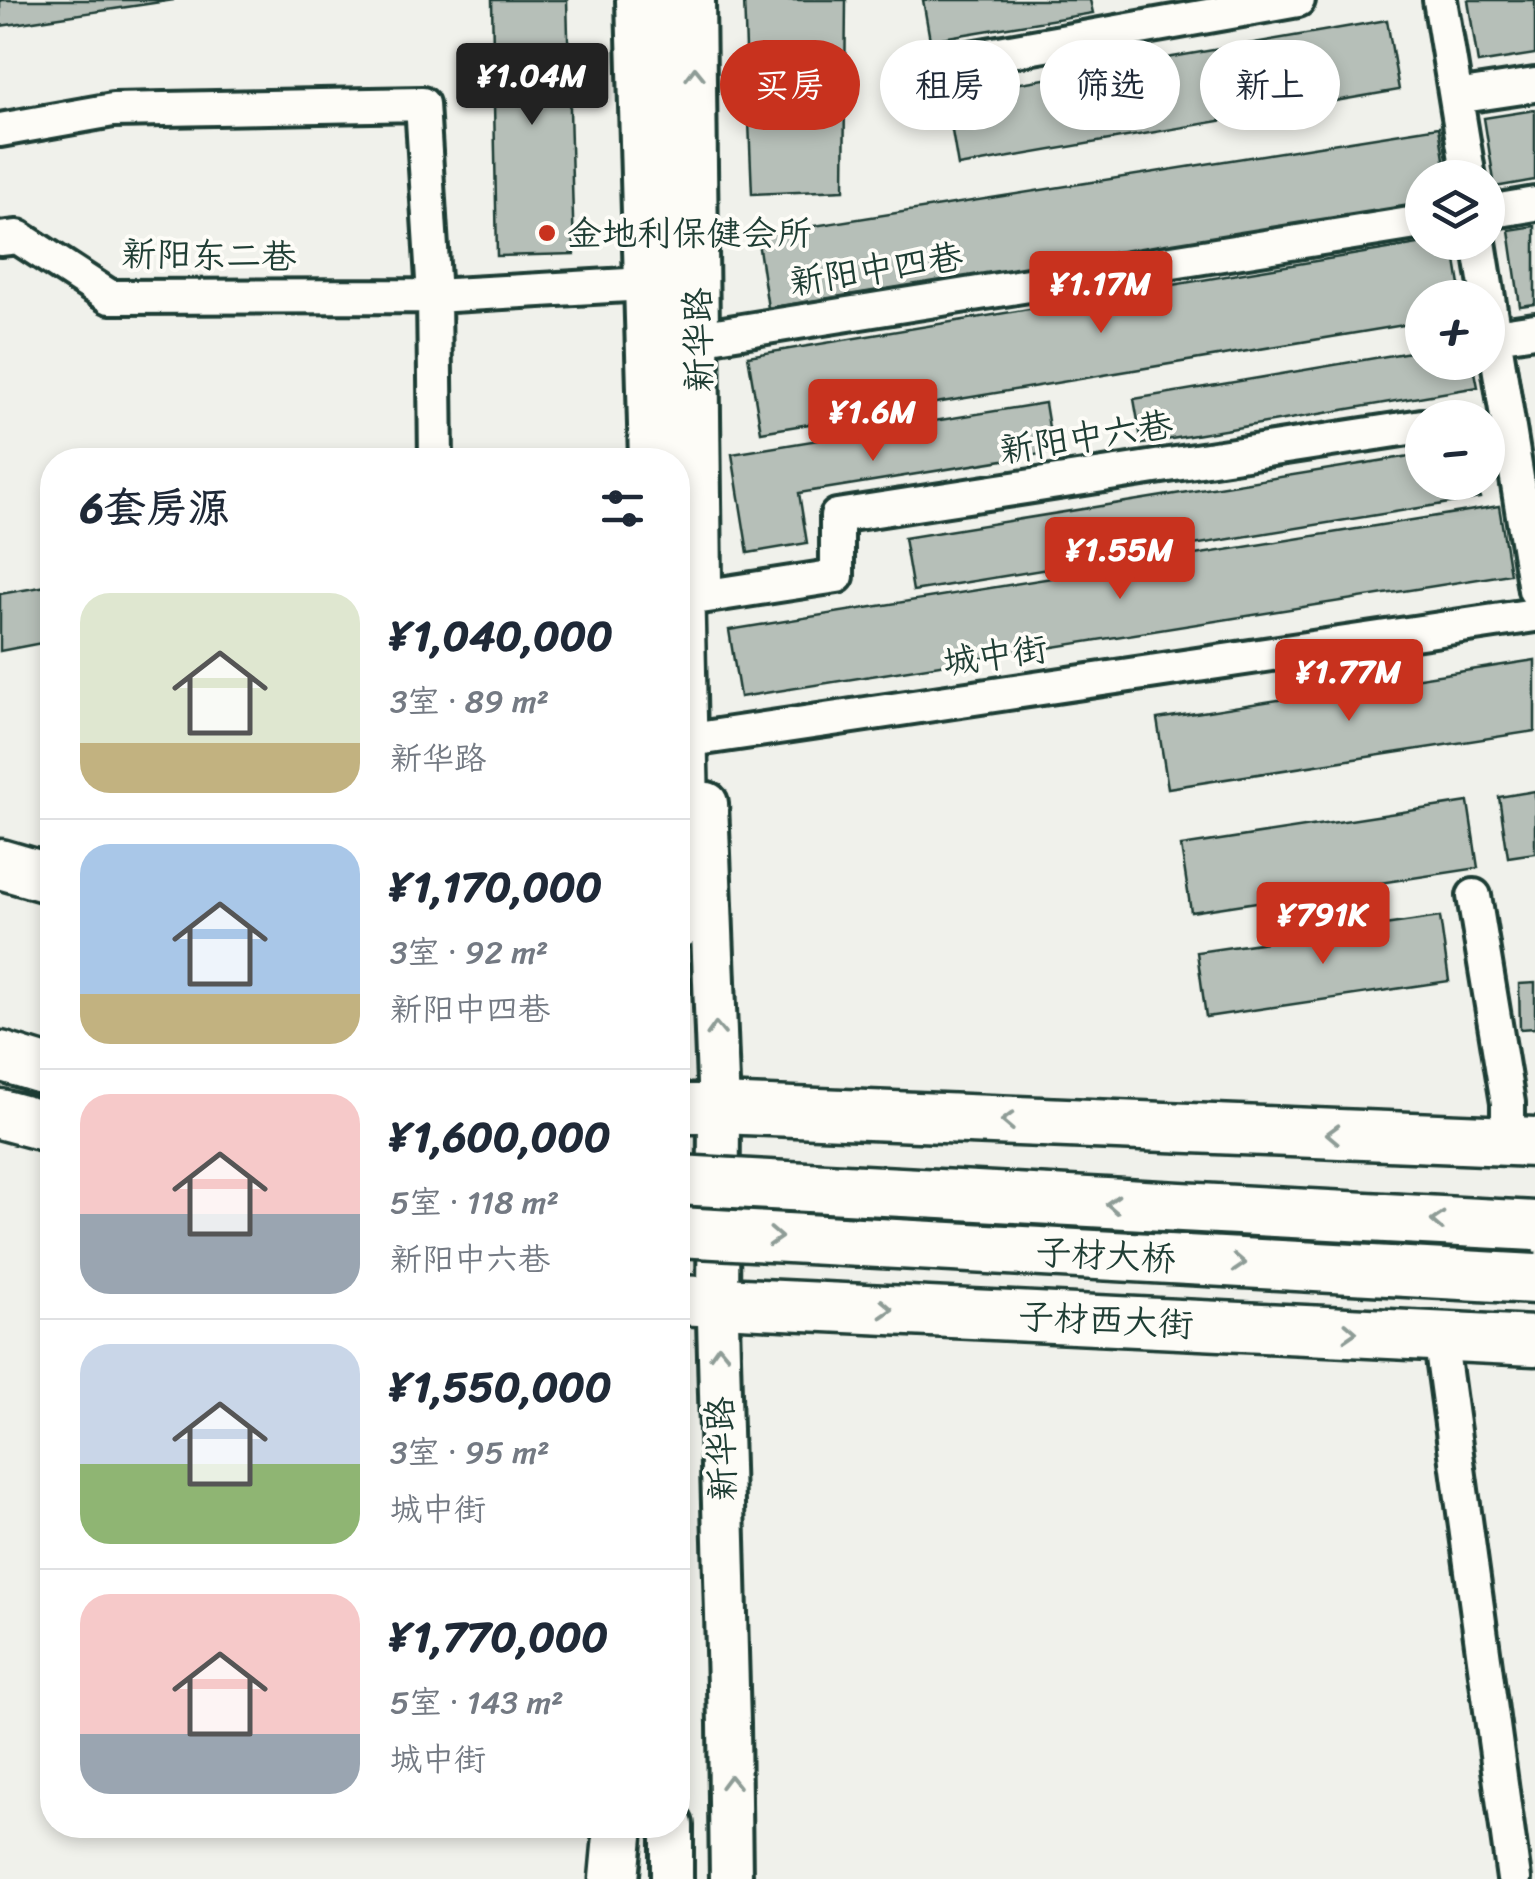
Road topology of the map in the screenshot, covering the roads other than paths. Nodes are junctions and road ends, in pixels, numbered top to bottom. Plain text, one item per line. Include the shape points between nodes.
1 (637, 0) edge
2 (661, 0) edge
3 (694, 0) edge
4 (1298, 0) edge
5 (1440, 0) edge
6 (1020, 49) edge
7 (1535, 85) edge
8 (1456, 98) junction
9 (0, 130) edge
10 (1465, 160) edge
11 (1535, 204) edge
12 (1505, 209) edge
13 (1405, 225) edge
14 (0, 239) edge
15 (645, 284) junction
16 (434, 296) junction
17 (1535, 330) edge
18 (1505, 334) edge
19 (698, 338) junction
20 (1405, 429) edge
21 (1505, 435) edge
22 (436, 448) edge
23 (650, 448) edge
24 (676, 448) edge
25 (1525, 464) edge
26 (1535, 590) edge
27 (702, 597) junction
28 (1535, 615) edge
29 (704, 738) junction
30 (0, 864) edge
31 (40, 876) edge
32 (1474, 896) dead end
33 (0, 1056) edge
34 (40, 1068) edge
35 (698, 1109) edge
36 (0, 1114) edge
37 (40, 1125) edge
38 (1521, 1142) edge
39 (690, 1181) edge
40 (1535, 1226) edge
41 (690, 1233) edge
42 (1535, 1279) edge
43 (698, 1300) edge
44 (1440, 1336) junction
45 (1535, 1341) edge
46 (618, 1838) edge
47 (672, 1838) edge
48 (614, 1879) edge
49 (672, 1879) edge
50 (731, 1879) edge
51 (1514, 1879) edge

1 - 15 street, 新华路
2 - 24 main road
19 -> 3 street, 新华路
4 - 6 street
5 - 8 street
7 - 8 street
8 - 10 street
9 - 16 street via 113,110 422,104
11 - 12 street
13 - 19 street, 新阳中四巷
14 - 16 street, 新阳东二巷 via 18,237 110,297
15 - 16 street, 新阳东二巷
15 - 23 street, 新华路
16 - 22 street
17 - 18 street
19 - 27 street, 新华路
20 - 27 street, 新阳中六巷 via 837,516 837,576
21 - 25 street
25 - 26 street
27 - 29 street, 新华路
28 - 29 street, 城中街
35 -> 29 street, 新华路
30 - 31 main road
32 - 38 street via 1508,1103
33 - 34 main road
38 -> 35 main road
35 - 43 street, 新华路
36 - 37 main road
40 -> 39 main road, 子材大桥, bridge
41 -> 42 main road, 子材大桥, bridge
43 -> 44 main road, 子材西大街
50 -> 43 street, 新华路 via 729,1724
44 - 45 main road, 子材西大街
44 - 51 street
46 - 48 main road
47 - 49 street

